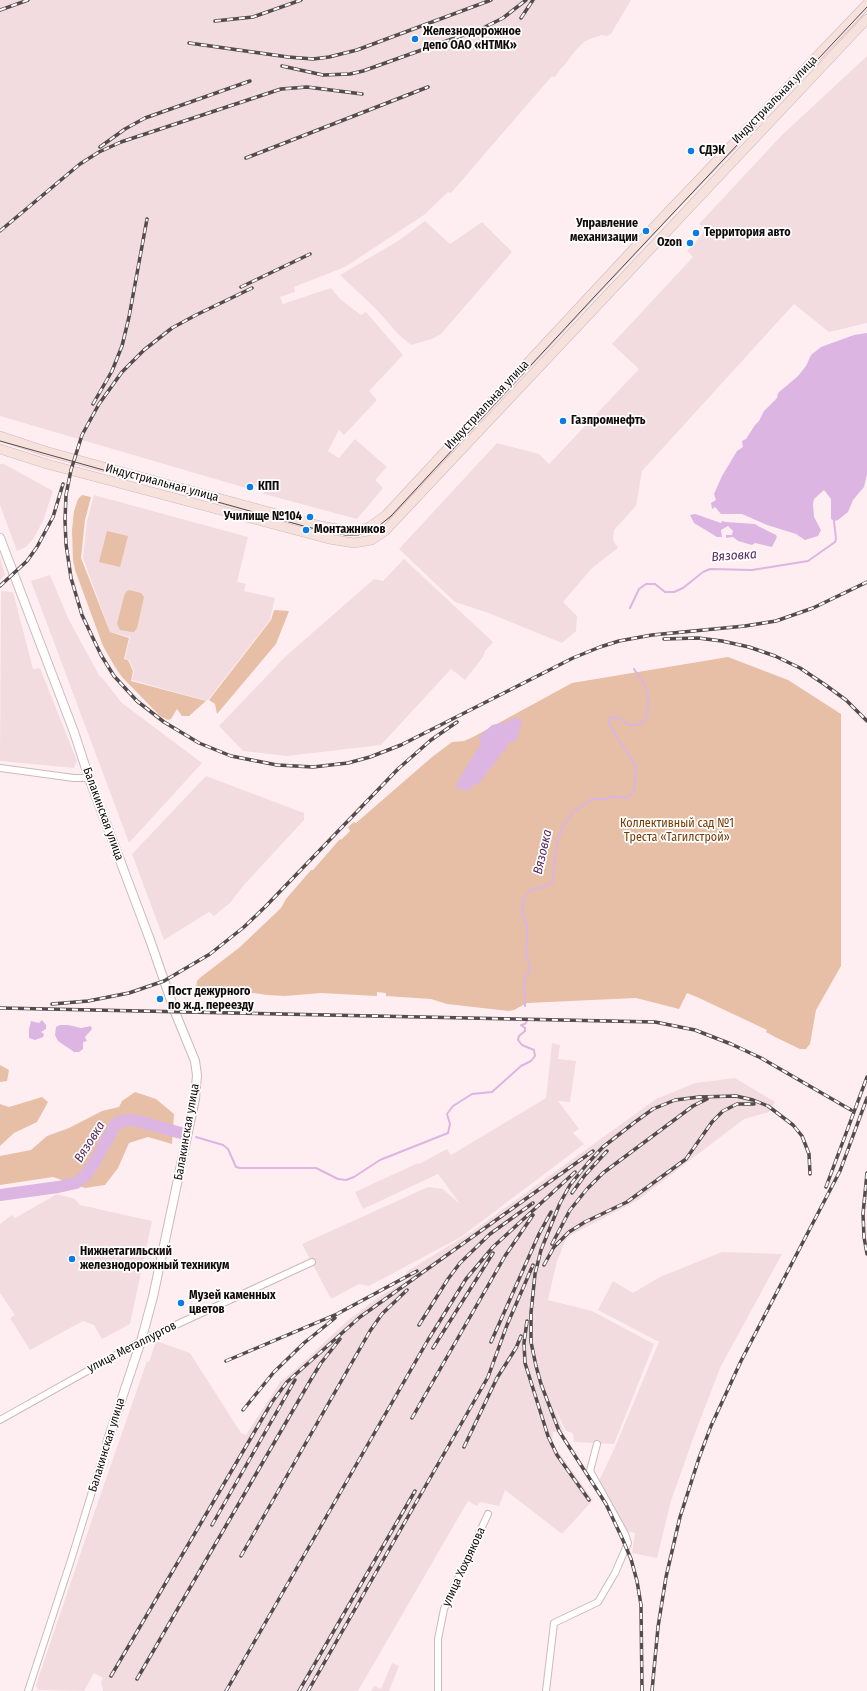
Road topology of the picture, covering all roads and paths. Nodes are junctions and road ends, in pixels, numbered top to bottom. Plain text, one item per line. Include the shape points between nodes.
1 (867, 4) edge
2 (867, 19) edge
3 (0, 436) edge
4 (0, 449) edge
5 (0, 538) edge
6 (0, 768) edge
7 (89, 778) junction
8 (312, 1262) dead end
9 (141, 1341) junction
10 (0, 1420) edge
11 (107, 1443) joint
12 (597, 1444) dead end
13 (488, 1514) dead end
14 (28, 1691) edge
15 (438, 1691) edge
16 (546, 1691) edge

1 - 3 main road, Индустриальная улица via 667,213 386,515 368,528 349,531 331,529 45,451
2 - 4 main road, Индустриальная улица via 385,531 372,540 354,543 329,539 47,464
5 - 7 street, Балакинская улица
6 - 7 street
7 - 9 street, Балакинская улица via 195,1061 197,1075 195,1100 154,1297
8 - 9 street, улица Металлургов
9 - 10 street, улица Металлургов
9 - 11 street, Балакинская улица
11 - 14 street, Балакинская улица
12 - 16 street via 590,1471 628,1540 627,1548 598,1602 554,1623
13 - 15 street, улица Хохрякова via 444,1609 438,1639

